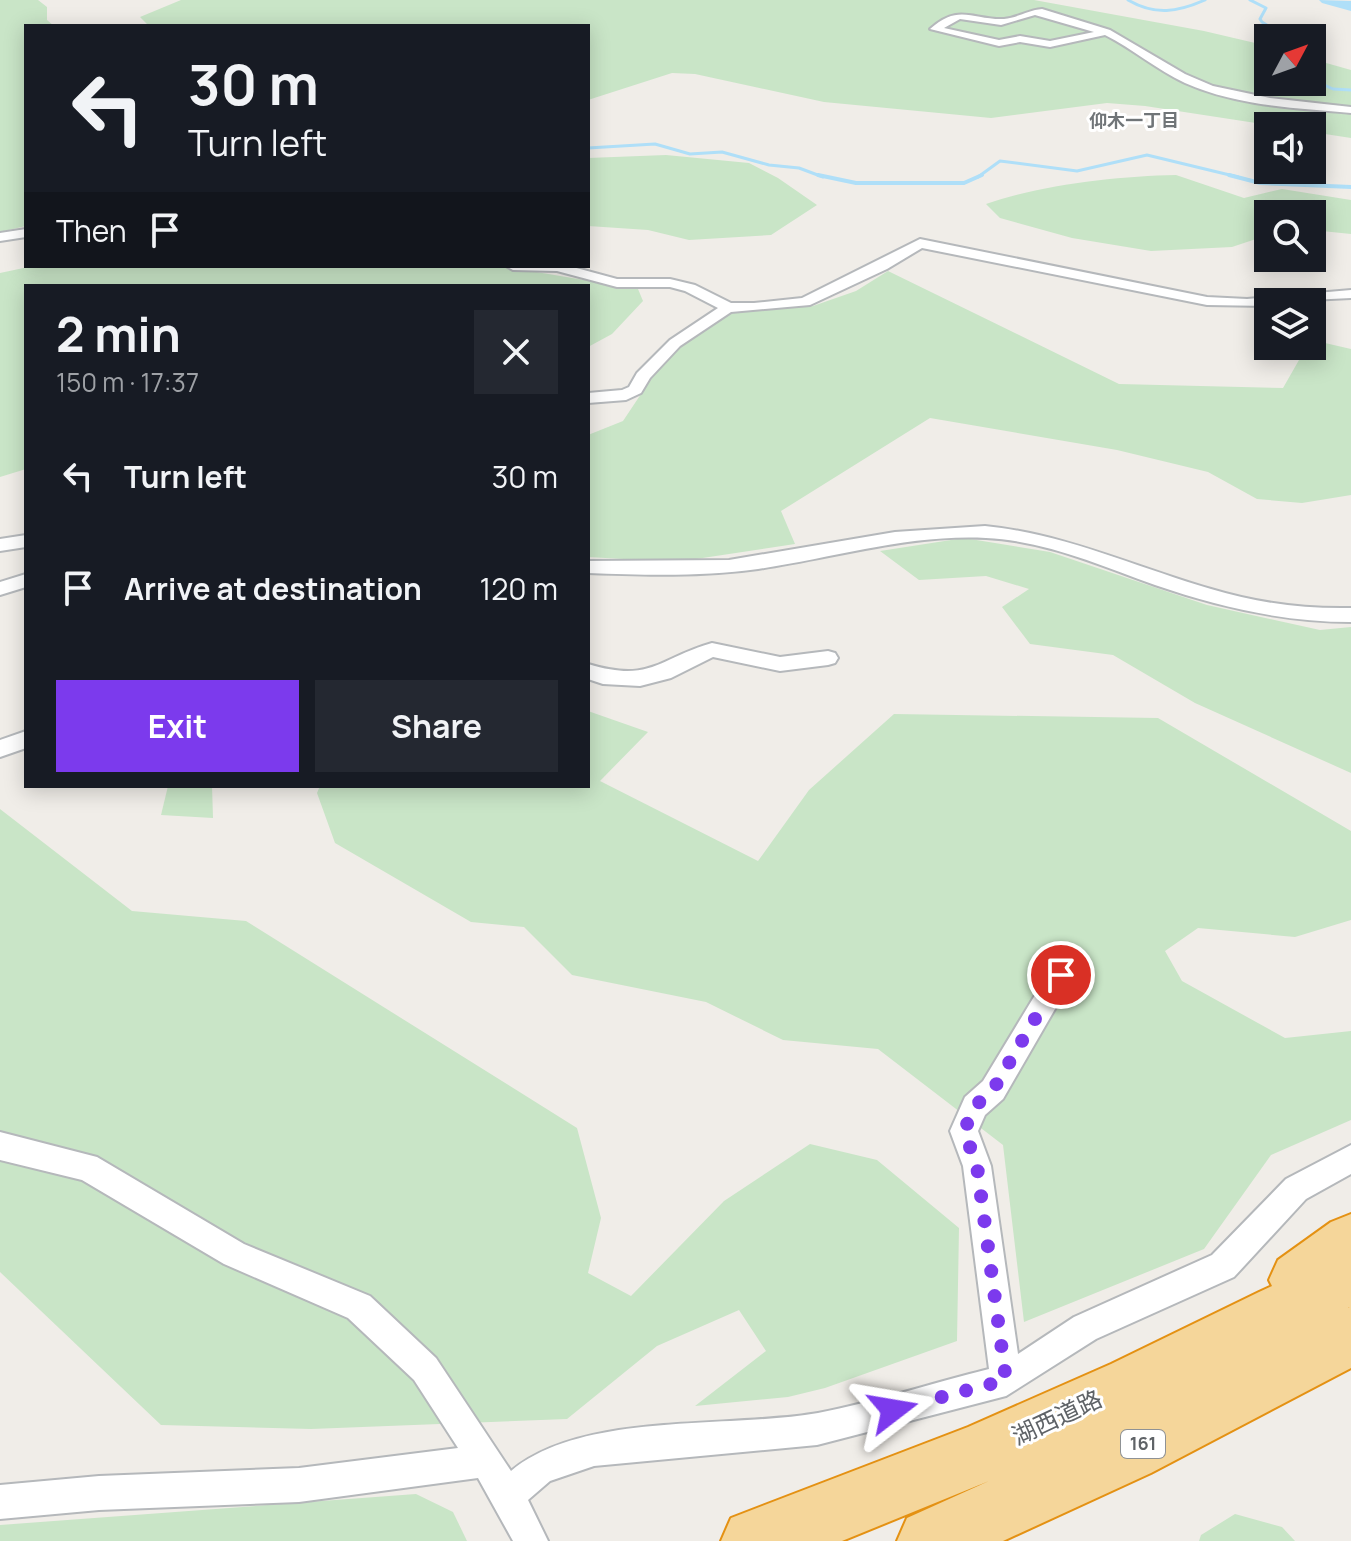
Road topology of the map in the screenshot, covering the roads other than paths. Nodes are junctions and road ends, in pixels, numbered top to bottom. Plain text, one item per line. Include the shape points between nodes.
1 (1106, 32) junction
2 (1351, 110) edge
3 (24, 233) edge
4 (0, 237) edge
5 (561, 268) edge
6 (1351, 294) edge
7 (728, 308) junction
8 (590, 398) edge
9 (24, 541) edge
10 (0, 545) edge
11 (590, 567) edge
12 (24, 581) edge
13 (0, 589) edge
14 (1351, 615) edge
15 (828, 658) dead end
16 (590, 672) edge
17 (24, 739) edge
18 (1, 745) edge
19 (1061, 975) dead end
20 (0, 1146) edge
21 (1351, 1159) edge
22 (1351, 1242) edge
23 (1351, 1275) edge
24 (1351, 1336) edge
25 (1351, 1351) edge
26 (1145, 1378) junction
27 (1006, 1380) junction
28 (1257, 1387) junction
29 (485, 1461) junction
30 (508, 1495) junction
31 (0, 1502) edge
32 (531, 1541) edge
33 (754, 1541) edge
34 (930, 1541) edge

1 - 1 street via 1034,12 1010,22 961,14 935,29 999,43 1020,39 1050,44
1 - 2 street via 1195,84
3 - 4 street
5 - 7 street via 617,283 670,283
6 - 7 street via 1207,301 920,243 805,302
7 - 8 street via 675,343 635,390
9 - 10 street
11 - 14 street via 704,569 933,532 1004,534 1054,543 1257,608 1311,617
12 - 13 street
15 - 16 street via 780,664 712,650 640,679
17 - 18 street
19 - 27 street via 964,1131 977,1166
20 - 29 street via 87,1167 234,1254 359,1307 425,1369
21 - 27 street via 1296,1189 1223,1266 1085,1328
22 - 26 highway
23 - 26 highway, 湖西道路
24 - 28 highway, 161
25 - 28 highway
26 - 33 highway, 湖西道路 via 957,1463
27 - 30 street via 817,1429 594,1450 540,1468
28 - 34 highway, 161
29 - 30 street
29 - 31 street via 299,1485
30 - 32 street

